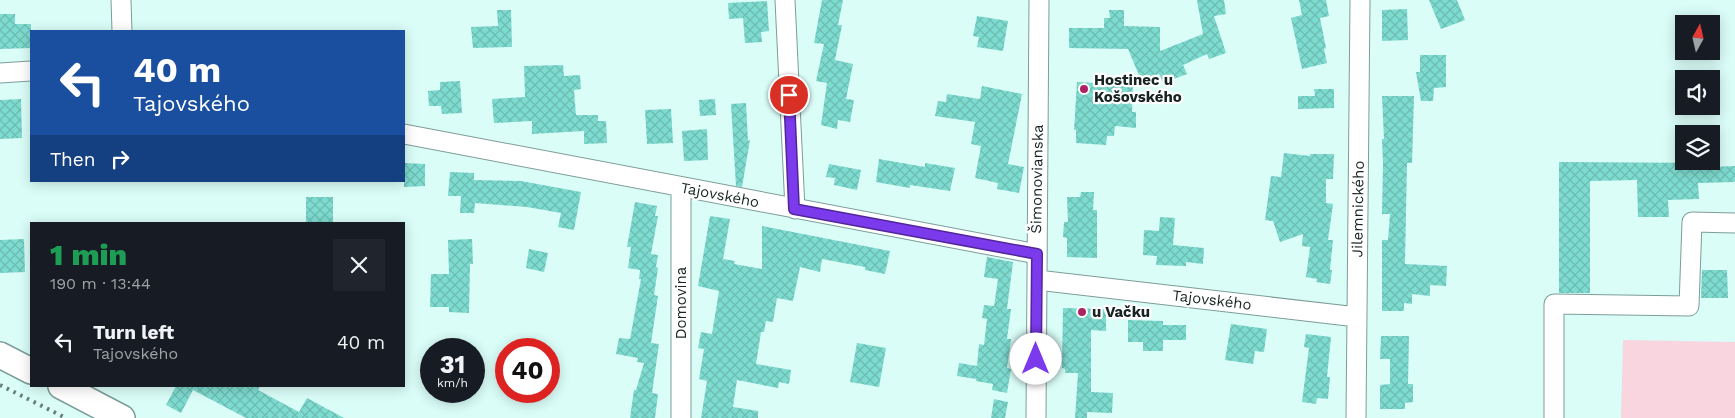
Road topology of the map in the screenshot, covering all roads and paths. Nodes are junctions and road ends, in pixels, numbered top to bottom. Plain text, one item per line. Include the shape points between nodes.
1 (121, 0) edge
2 (785, 0) edge
3 (1039, 0) edge
4 (1360, 0) edge
5 (122, 30) edge
6 (30, 71) edge
7 (0, 73) edge
8 (405, 134) edge
9 (681, 187) junction
10 (794, 209) junction
11 (1735, 223) edge
12 (1037, 254) junction
13 (1036, 280) junction
14 (1357, 317) junction
15 (0, 355) edge
16 (30, 370) edge
17 (63, 387) edge
18 (122, 418) edge
19 (681, 418) edge
20 (1036, 418) edge
21 (1356, 418) edge
22 (1554, 418) edge

1 - 5 street
2 - 10 street
3 - 12 street, Šimonovianska
4 - 14 street, Jilemnického
6 - 7 street
8 - 9 street, Tajovského
9 - 10 street, Tajovského
9 - 19 street, Domovina
10 - 12 street, Tajovského
11 - 22 street via 1692,222 1689,306 1554,304
12 - 13 street, Šimonovianska
13 - 14 street, Tajovského
13 - 20 street, Šimonovianska
14 - 21 street, Jilemnického
15 - 16 main road
17 - 18 main road

